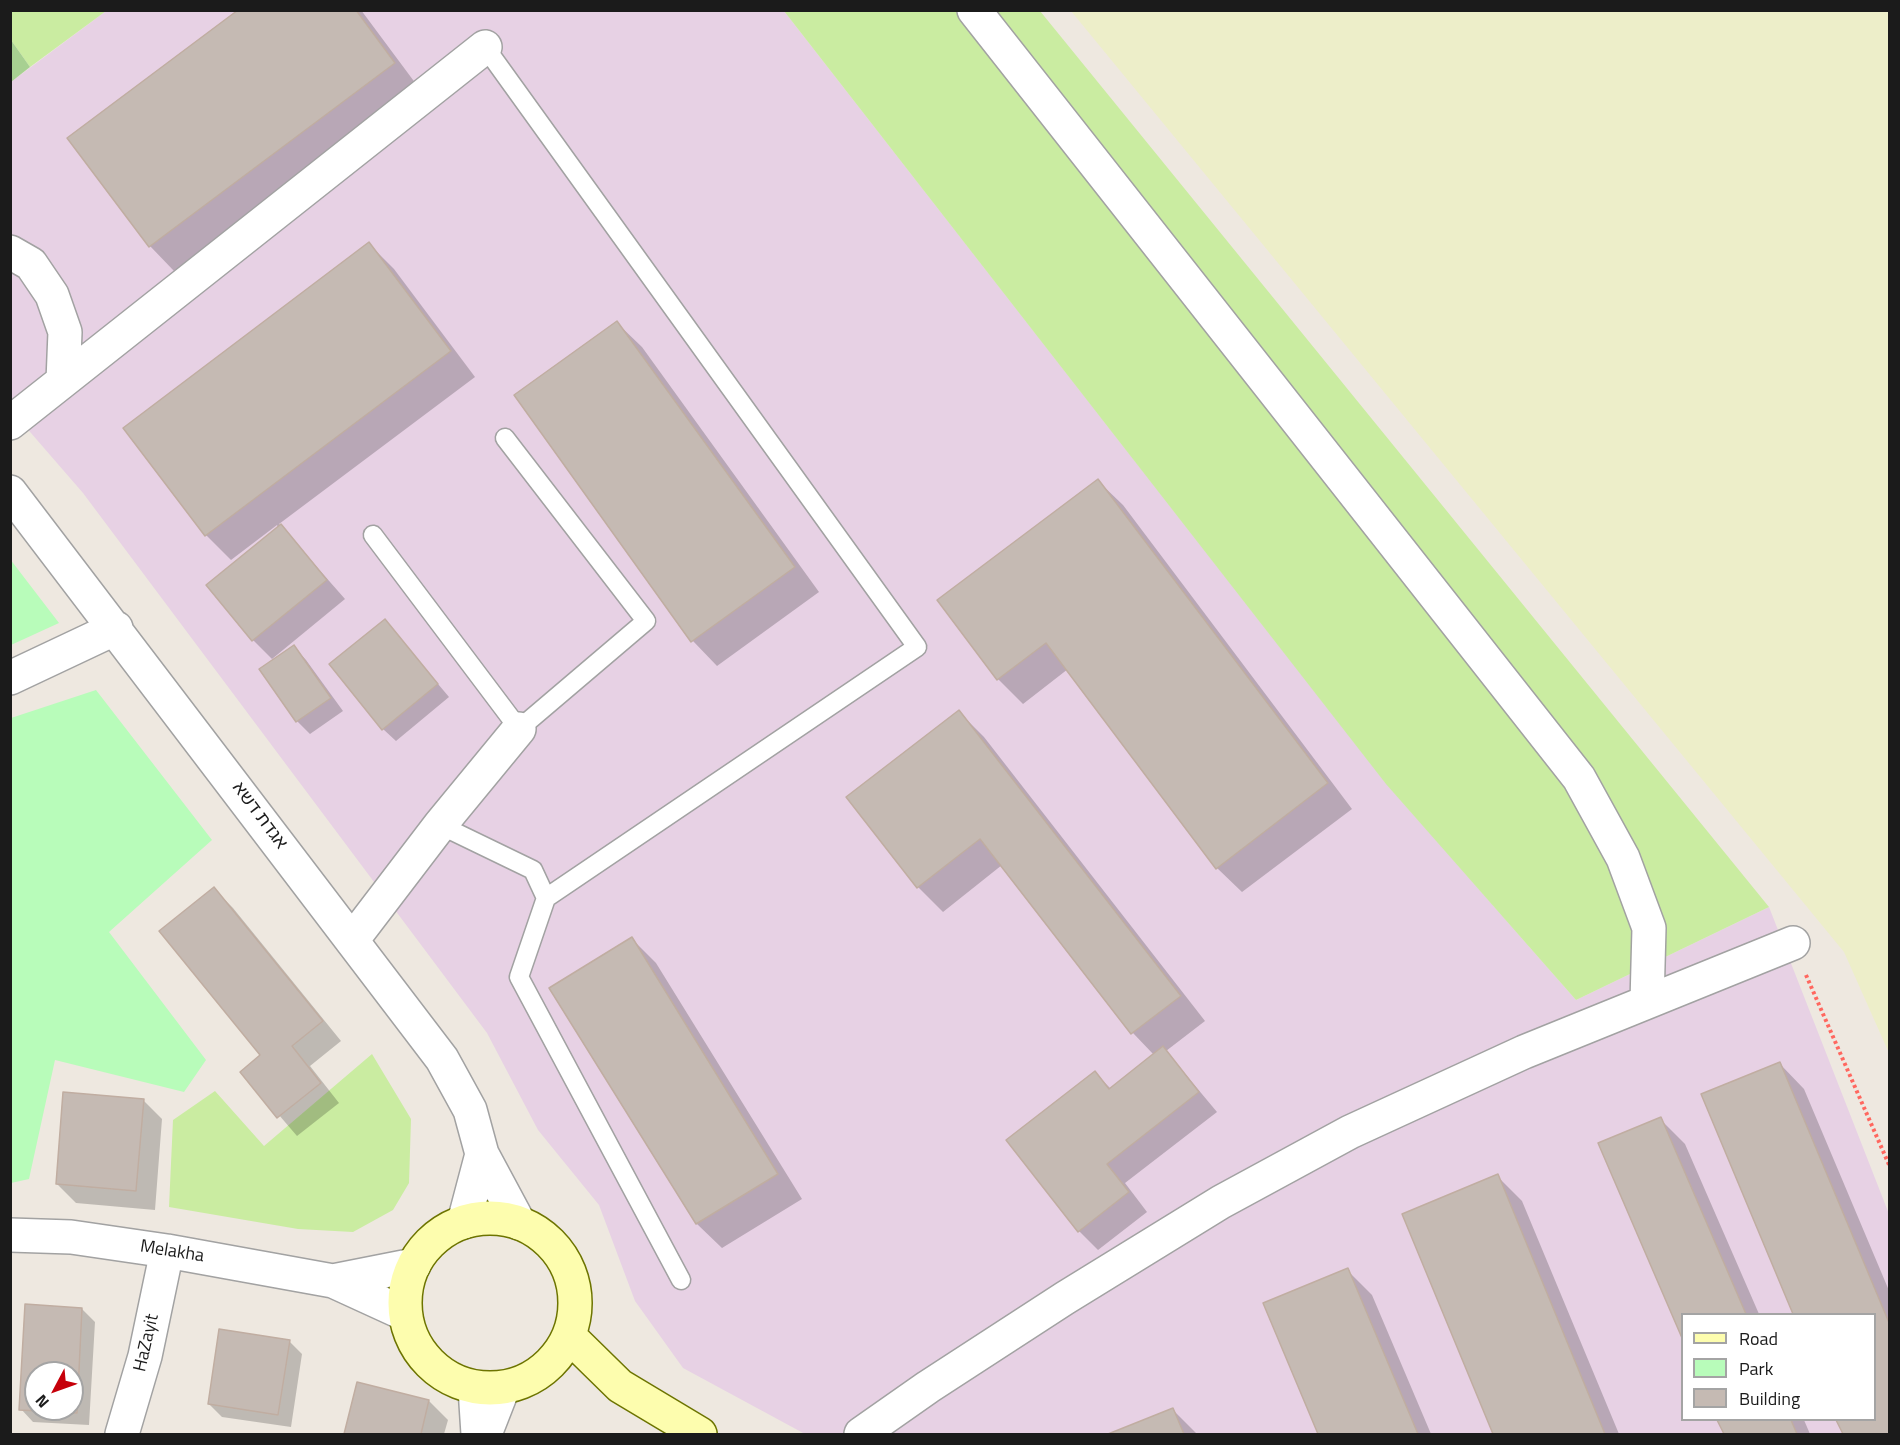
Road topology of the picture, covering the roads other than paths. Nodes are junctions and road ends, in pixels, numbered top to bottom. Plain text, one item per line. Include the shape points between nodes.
1 (974, 10) edge
2 (485, 47) joint
3 (10, 252) edge
4 (63, 381) junction
5 (10, 423) edge
6 (505, 438) dead end
7 (10, 492) edge
8 (373, 535) dead end
9 (116, 628) junction
10 (10, 678) edge
11 (519, 729) junction
12 (440, 825) junction
13 (546, 898) junction
14 (352, 939) junction
15 (1793, 943) road end
16 (1647, 1002) junction
17 (482, 1154) junction
18 (464, 1222) junction
19 (519, 1223) junction
20 (10, 1235) edge
21 (167, 1251) junction
22 (414, 1264) junction
23 (681, 1280) dead end
24 (333, 1281) junction
25 (405, 1314) junction
26 (569, 1336) junction
27 (543, 1369) junction
28 (620, 1386) junction
29 (489, 1388) junction
30 (122, 1434) edge
31 (478, 1434) edge
32 (485, 1434) edge
33 (700, 1434) edge
34 (861, 1434) edge

1 - 16 street via 1579,778 1623,858 1649,928
2 - 4 street
2 - 13 lane via 917,647
3 - 4 street via 31,264 52,295 65,332
4 - 5 street
6 - 11 lane via 646,621
7 - 9 street, אגדת דשא
8 - 11 lane
9 - 10 street
9 - 14 street, אגדת דשא
11 - 12 street
12 - 13 lane via 533,870
12 - 14 street
13 - 23 lane via 519,978
14 - 17 street, אגדת דשא via 442,1059 470,1110
15 - 16 street
16 - 34 street via 1524,1052 1350,1132 1221,1202 1035,1317
17 - 18 street
17 - 19 street, אגדת דשא
18 - 19 street via 492,1218
18 - 22 street via 440,1233 420,1252
19 - 26 street via 543,1236 565,1265 572,1282 575,1310
20 - 21 street, Melakha via 71,1237
21 - 24 street, Melakha
21 - 30 street, HaZayit via 145,1356
22 - 24 street, Melakha
22 - 25 street via 408,1277
24 - 25 street, Melakha
25 - 29 street via 410,1334 425,1359 447,1378
26 - 27 street via 554,1361
26 - 28 street
27 - 28 street
27 - 29 street via 531,1379
28 - 33 street
29 - 31 street
29 - 32 street

